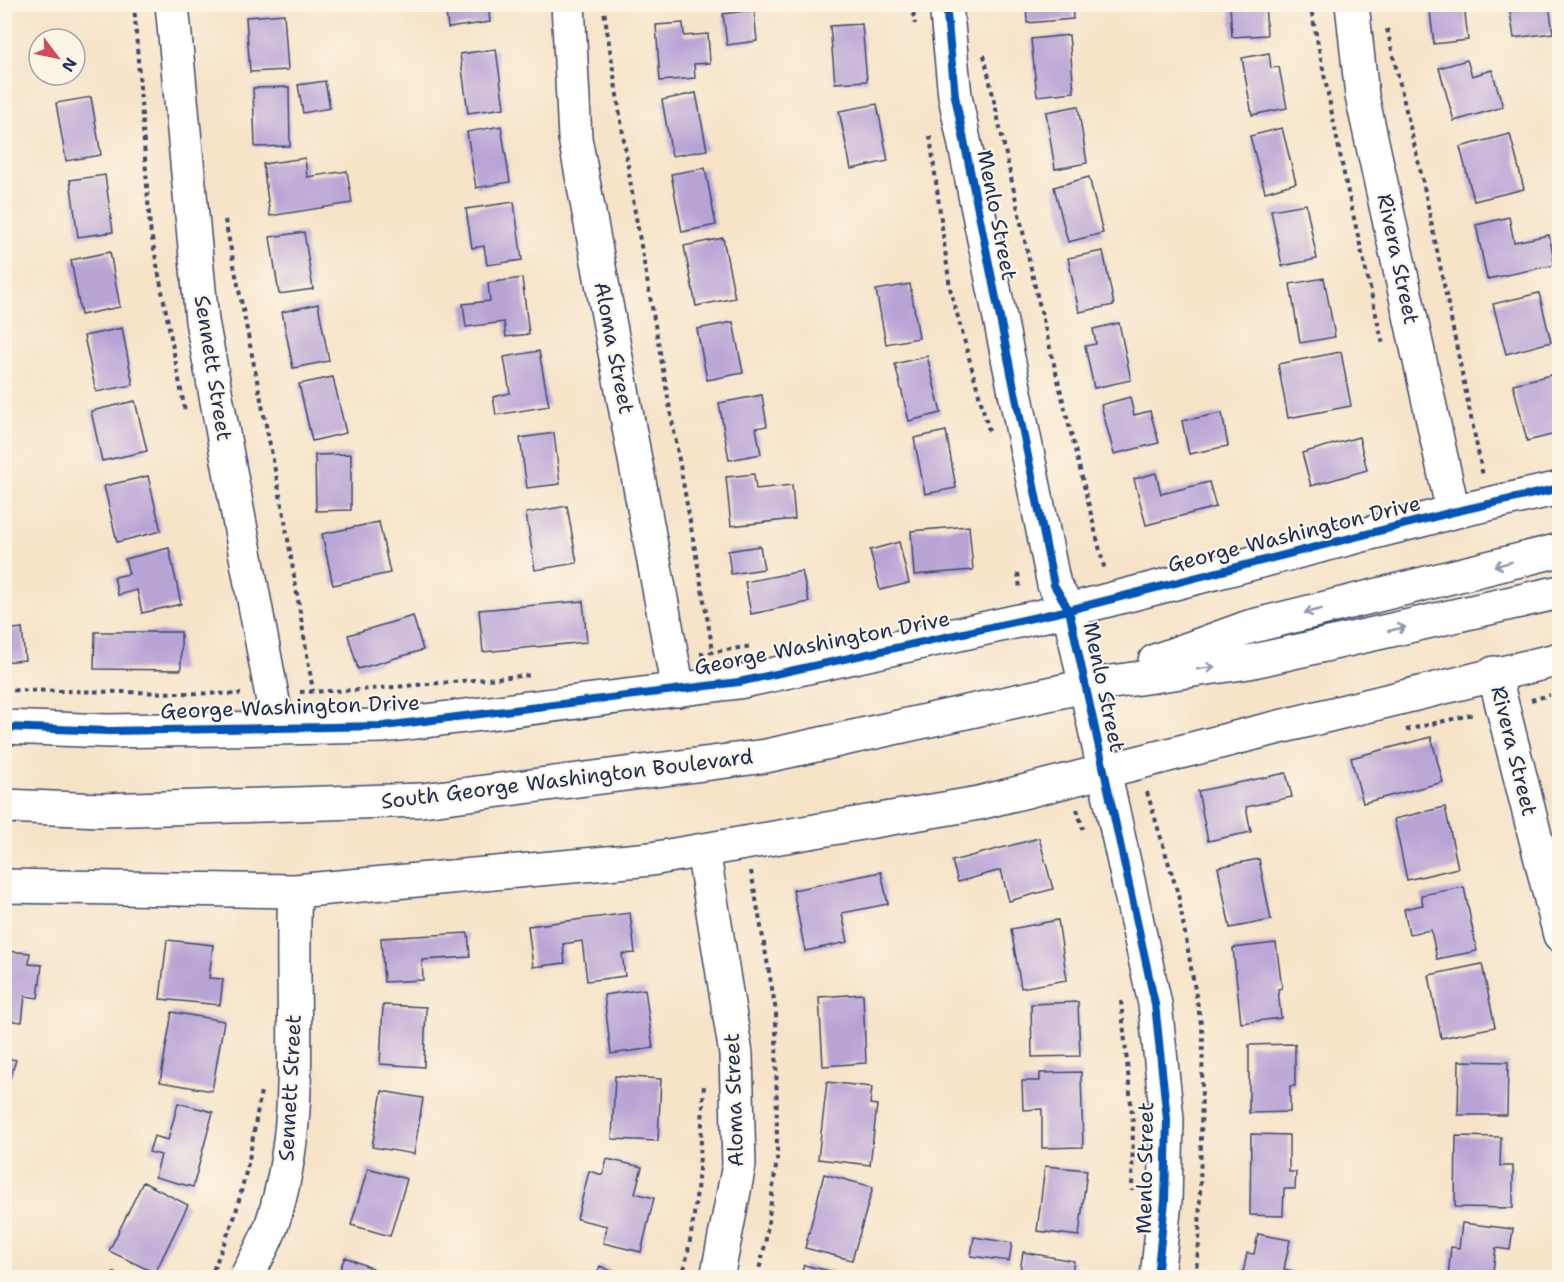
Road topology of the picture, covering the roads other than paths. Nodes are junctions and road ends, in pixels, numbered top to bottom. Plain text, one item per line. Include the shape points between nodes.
1 (172, 4) edge
2 (568, 4) edge
3 (946, 4) edge
4 (1352, 4) edge
5 (1560, 488) edge
6 (1450, 497) junction
7 (1560, 550) edge
8 (1560, 592) edge
9 (1061, 598) junction
10 (1560, 659) edge
11 (1494, 673) junction
12 (1085, 686) junction
13 (678, 690) junction
14 (4, 727) edge
15 (278, 728) junction
16 (1104, 771) junction
17 (4, 806) edge
18 (703, 850) junction
19 (4, 886) edge
20 (295, 891) junction
21 (1560, 934) edge
22 (246, 1278) edge
23 (717, 1278) edge
24 (1157, 1278) edge

1 - 15 street, Sennett Street via 202,321
2 - 13 street, Aloma Street via 575,138
3 - 9 street, Menlo Street via 955,96
4 - 6 street, Rivera Street via 1362,96
5 - 6 street, George Washington Drive
6 - 9 street, George Washington Drive
7 -> 12 street, South George Washington Boulevard via 1250,627
12 -> 8 street, South George Washington Boulevard via 1249,662
9 - 12 street, Menlo Street
9 - 13 street, George Washington Drive via 739,682
10 - 11 street
11 - 16 street
11 - 21 street, Rivera Street
12 - 16 street, Menlo Street
12 - 17 street, South George Washington Boulevard via 766,756 422,800 101,810
13 - 15 street, George Washington Drive via 384,726
14 - 15 street, George Washington Drive
16 - 18 street via 979,803
16 - 24 street, Menlo Street via 1155,1004 1167,1119 1165,1201
18 - 20 street via 651,859
18 - 23 street, Aloma Street via 736,1054 739,1165
19 - 20 street
20 - 22 street, Sennett Street via 293,1118 272,1225

